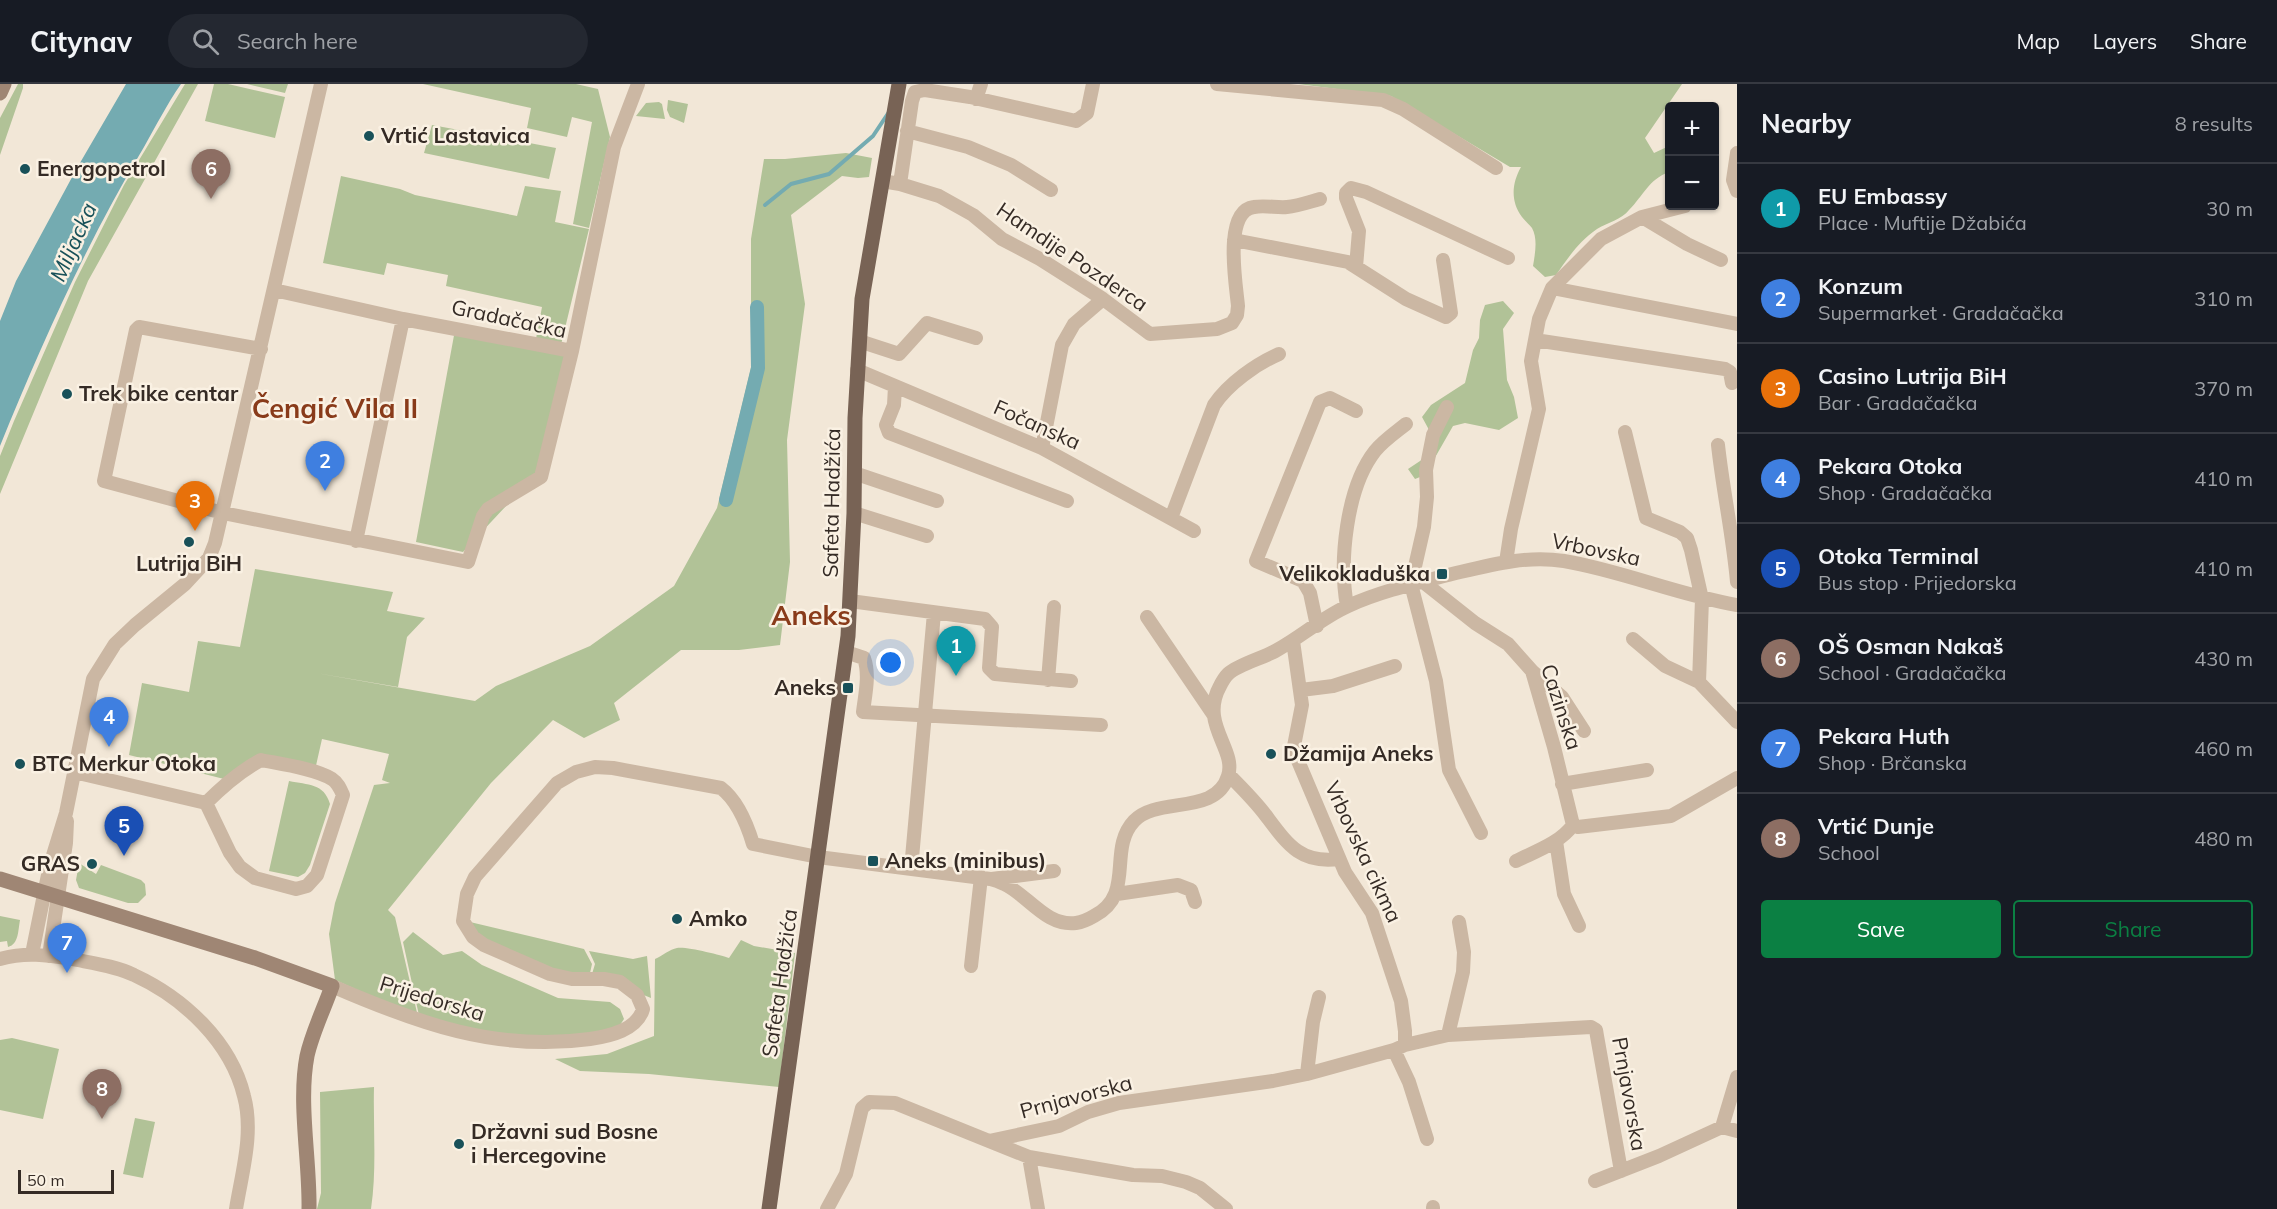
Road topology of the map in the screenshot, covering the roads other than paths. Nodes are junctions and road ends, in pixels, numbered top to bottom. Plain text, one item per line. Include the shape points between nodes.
1 (3, 84) edge
2 (321, 84) edge
3 (638, 84) edge
4 (899, 84) edge
5 (981, 84) edge
6 (1093, 84) edge
7 (1217, 84) edge
8 (926, 87) edge
9 (0, 93) edge
10 (976, 99) junction
11 (907, 131) junction
12 (1737, 153) edge
13 (1496, 168) dead end
14 (882, 181) junction
15 (900, 184) junction
16 (1051, 190) dead end
17 (1737, 191) edge
18 (1320, 199) dead end
19 (1669, 210) edge
20 (1642, 217) junction
21 (1234, 240) junction
22 (1508, 258) dead end
23 (1443, 260) dead end
24 (1721, 260) dead end
25 (1356, 267) junction
26 (1552, 288) junction
27 (274, 290) junction
28 (1103, 299) junction
29 (403, 319) junction
30 (1737, 324) edge
31 (976, 338) dead end
32 (1535, 340) junction
33 (859, 341) junction
34 (261, 349) junction
35 (572, 351) junction
36 (1279, 354) dead end
37 (857, 370) junction
38 (1732, 383) dead end
39 (895, 386) junction
40 (1447, 407) dead end
41 (1356, 411) dead end
42 (1406, 424) dead end
43 (1625, 432) dead end
44 (1718, 445) dead end
45 (1042, 448) junction
46 (854, 473) junction
47 (937, 501) dead end
48 (1067, 501) dead end
49 (223, 513) junction
50 (854, 513) junction
51 (1171, 518) junction
52 (1194, 531) dead end
53 (927, 536) dead end
54 (356, 541) junction
55 (1506, 562) junction
56 (1737, 582) edge
57 (1416, 583) junction
58 (1702, 599) junction
59 (850, 601) junction
60 (1737, 605) edge
61 (1347, 606) junction
62 (1054, 607) dead end
63 (934, 613) junction
64 (1147, 617) dead end
65 (1317, 626) junction
66 (1633, 639) dead end
67 (1293, 641) junction
68 (846, 652) junction
69 (1395, 666) dead end
70 (1532, 671) junction
71 (1048, 680) junction
72 (1071, 681) dead end
73 (1699, 682) junction
74 (1301, 690) junction
75 (1213, 714) junction
76 (924, 717) junction
77 (1737, 722) edge
78 (1101, 725) dead end
79 (1584, 731) dead end
80 (1647, 770) dead end
81 (75, 772) junction
82 (1229, 775) junction
83 (1737, 778) edge
84 (1562, 784) junction
85 (206, 803) junction
86 (1573, 825) junction
87 (1481, 833) dead end
88 (1556, 841) junction
89 (818, 857) junction
90 (1340, 859) junction
91 (1516, 861) dead end
92 (911, 869) junction
93 (1054, 871) dead end
94 (986, 878) junction
95 (0, 879) edge
96 (51, 893) junction
97 (1117, 894) junction
98 (1195, 902) dead end
99 (1459, 922) dead end
100 (1579, 926) dead end
101 (32, 954) junction
102 (49, 956) junction
103 (0, 959) edge
104 (971, 966) dead end
105 (332, 986) junction
106 (1319, 997) dead end
107 (1448, 1035) junction
108 (1400, 1048) junction
109 (1308, 1074) junction
110 (1737, 1077) edge
111 (1722, 1127) junction
112 (1737, 1131) edge
113 (1427, 1139) dead end
114 (990, 1141) junction
115 (1029, 1158) junction
116 (1621, 1171) junction
117 (1595, 1181) dead end
118 (236, 1209) edge
119 (309, 1209) edge
120 (769, 1209) edge
121 (827, 1209) edge
122 (1038, 1209) edge
123 (1226, 1209) edge

1 - 9 main road
2 - 27 street
3 - 35 street via 614,147
4 - 14 main road, Safeta Hadžića
5 - 10 street
6 - 10 street via 1087,113 1076,122
7 - 13 street via 1383,100
8 - 10 street
8 - 11 street via 915,92
11 - 15 street
11 - 16 street via 968,147 1011,165
12 - 17 street via 1733,180
14 - 15 street, Hamdije Pozderca
14 - 33 main road, Safeta Hadžića via 867,258
15 - 28 street, Hamdije Pozderca via 956,205 1002,239
18 - 21 street, Hamdije Pozderca via 1290,207 1252,207 1236,223
19 - 20 street
20 - 24 street
20 - 26 street via 1601,239
21 - 25 street via 1338,259
21 - 28 street, Hamdije Pozderca via 1238,306 1232,323 1217,329 1150,334
22 - 25 street via 1351,188 1346,198 1359,231
23 - 25 street via 1450,313 1446,317 1406,299
26 - 30 street
26 - 32 street
27 - 29 street, Gradačačka
27 - 34 street
28 - 45 street via 1074,324 1062,345
29 - 35 street, Gradačačka
29 - 54 street
31 - 33 street via 927,323 899,354
32 - 38 street via 1725,369 1730,372
32 - 55 street via 1531,361 1539,409
33 - 37 main road, Safeta Hadžića
34 - 49 street
34 - 49 street, Gradačačka via 139,327 134,334 104,481
35 - 54 street, Gradačačka via 541,477 488,508 468,562
36 - 51 street via 1264,361 1214,405
37 - 39 street, Fočanska
37 - 46 main road, Safeta Hadžića
39 - 45 street, Fočanska
39 - 48 street via 894,405 886,425 890,433
40 - 57 street via 1433,435 1426,470 1427,496
41 - 65 street via 1330,398 1320,402 1256,561 1303,581 1310,593
42 - 61 street via 1376,450 1363,471 1346,538 1343,582
43 - 58 street via 1646,518 1687,538
44 - 56 street
45 - 51 street, Fočanska
46 - 47 street
46 - 50 main road, Safeta Hadžića
49 - 54 street, Gradačačka
49 - 81 street via 209,558 186,584 122,636 98,669
50 - 53 street
50 - 59 main road, Safeta Hadžića
51 - 52 street, Fočanska
55 - 57 street, Vrbovska
55 - 58 street, Vrbovska via 1563,561
57 - 61 street, Vrbovska
57 - 70 street, Cazinska via 1508,644
57 - 87 street via 1449,770
58 - 60 street, Vrbovska
58 - 73 street
59 - 63 street
59 - 68 main road, Safeta Hadžića
61 - 65 street, Vrbovska
62 - 71 street
63 - 71 street via 984,620 992,627 989,668 995,674
63 - 76 street
64 - 75 street
65 - 67 street, Vrbovska
66 - 73 street via 1665,666
67 - 74 street, Vrbovska cikma
67 - 75 street, Vrbovska via 1229,673 1215,696
68 - 76 street via 864,658 864,712
68 - 89 main road, Safeta Hadžića
69 - 74 street via 1333,686
70 - 79 street via 1562,697
70 - 84 street, Cazinska
71 - 72 street
73 - 77 street
74 - 90 street, Vrbovska cikma via 1296,756
75 - 82 street via 1229,762
76 - 78 street
76 - 92 street
80 - 84 street
81 - 85 street
81 - 96 street via 66,813 66,843
82 - 90 street via 1286,843 1312,858
82 - 97 street via 1207,797 1135,819 1124,834
83 - 86 street via 1671,816
84 - 86 street, Cazinska
85 - 85 street via 240,867 255,878 296,889 307,886 317,875 343,795 331,778 261,760
86 - 88 street
88 - 91 street
88 - 100 street via 1564,894
89 - 92 street
89 - 105 street, Prijedorska via 753,844 730,794 721,788 614,768 576,772 556,783 475,877 465,901 463,921 472,937 484,945 550,974 620,982 640,1001 643,1009 636,1022 617,1032 581,1040 503,1041 429,1025
89 - 120 main road, Safeta Hadžića
90 - 108 street, Vrbovska cikma via 1372,913 1401,1001 1405,1031
92 - 94 street
93 - 94 street
94 - 97 street via 1005,884 1044,915 1074,924 1102,912
94 - 104 street
95 - 96 main road, Prijedorska
96 - 101 street
96 - 102 street
96 - 105 main road, Prijedorska
97 - 98 street via 1178,885 1191,890
99 - 107 street via 1463,972
101 - 102 street
101 - 103 street
102 - 118 street via 132,974 164,991 197,1017 231,1060 244,1096 249,1135
105 - 119 main road via 307,1056 304,1084
106 - 109 street
107 - 108 street, Prnjavorska
107 - 116 street, Prnjavorska via 1593,1028 1598,1036
108 - 109 street, Prnjavorska
108 - 113 street, Vrbovska cikma
109 - 114 street, Prnjavorska via 1119,1103 1059,1126
110 - 111 street
111 - 112 street
111 - 116 street, Prnjavorska
114 - 115 street
114 - 121 street via 895,1103 869,1102 862,1108 846,1174
115 - 122 street
115 - 123 street via 1162,1176 1200,1188
116 - 117 street, Prnjavorska

